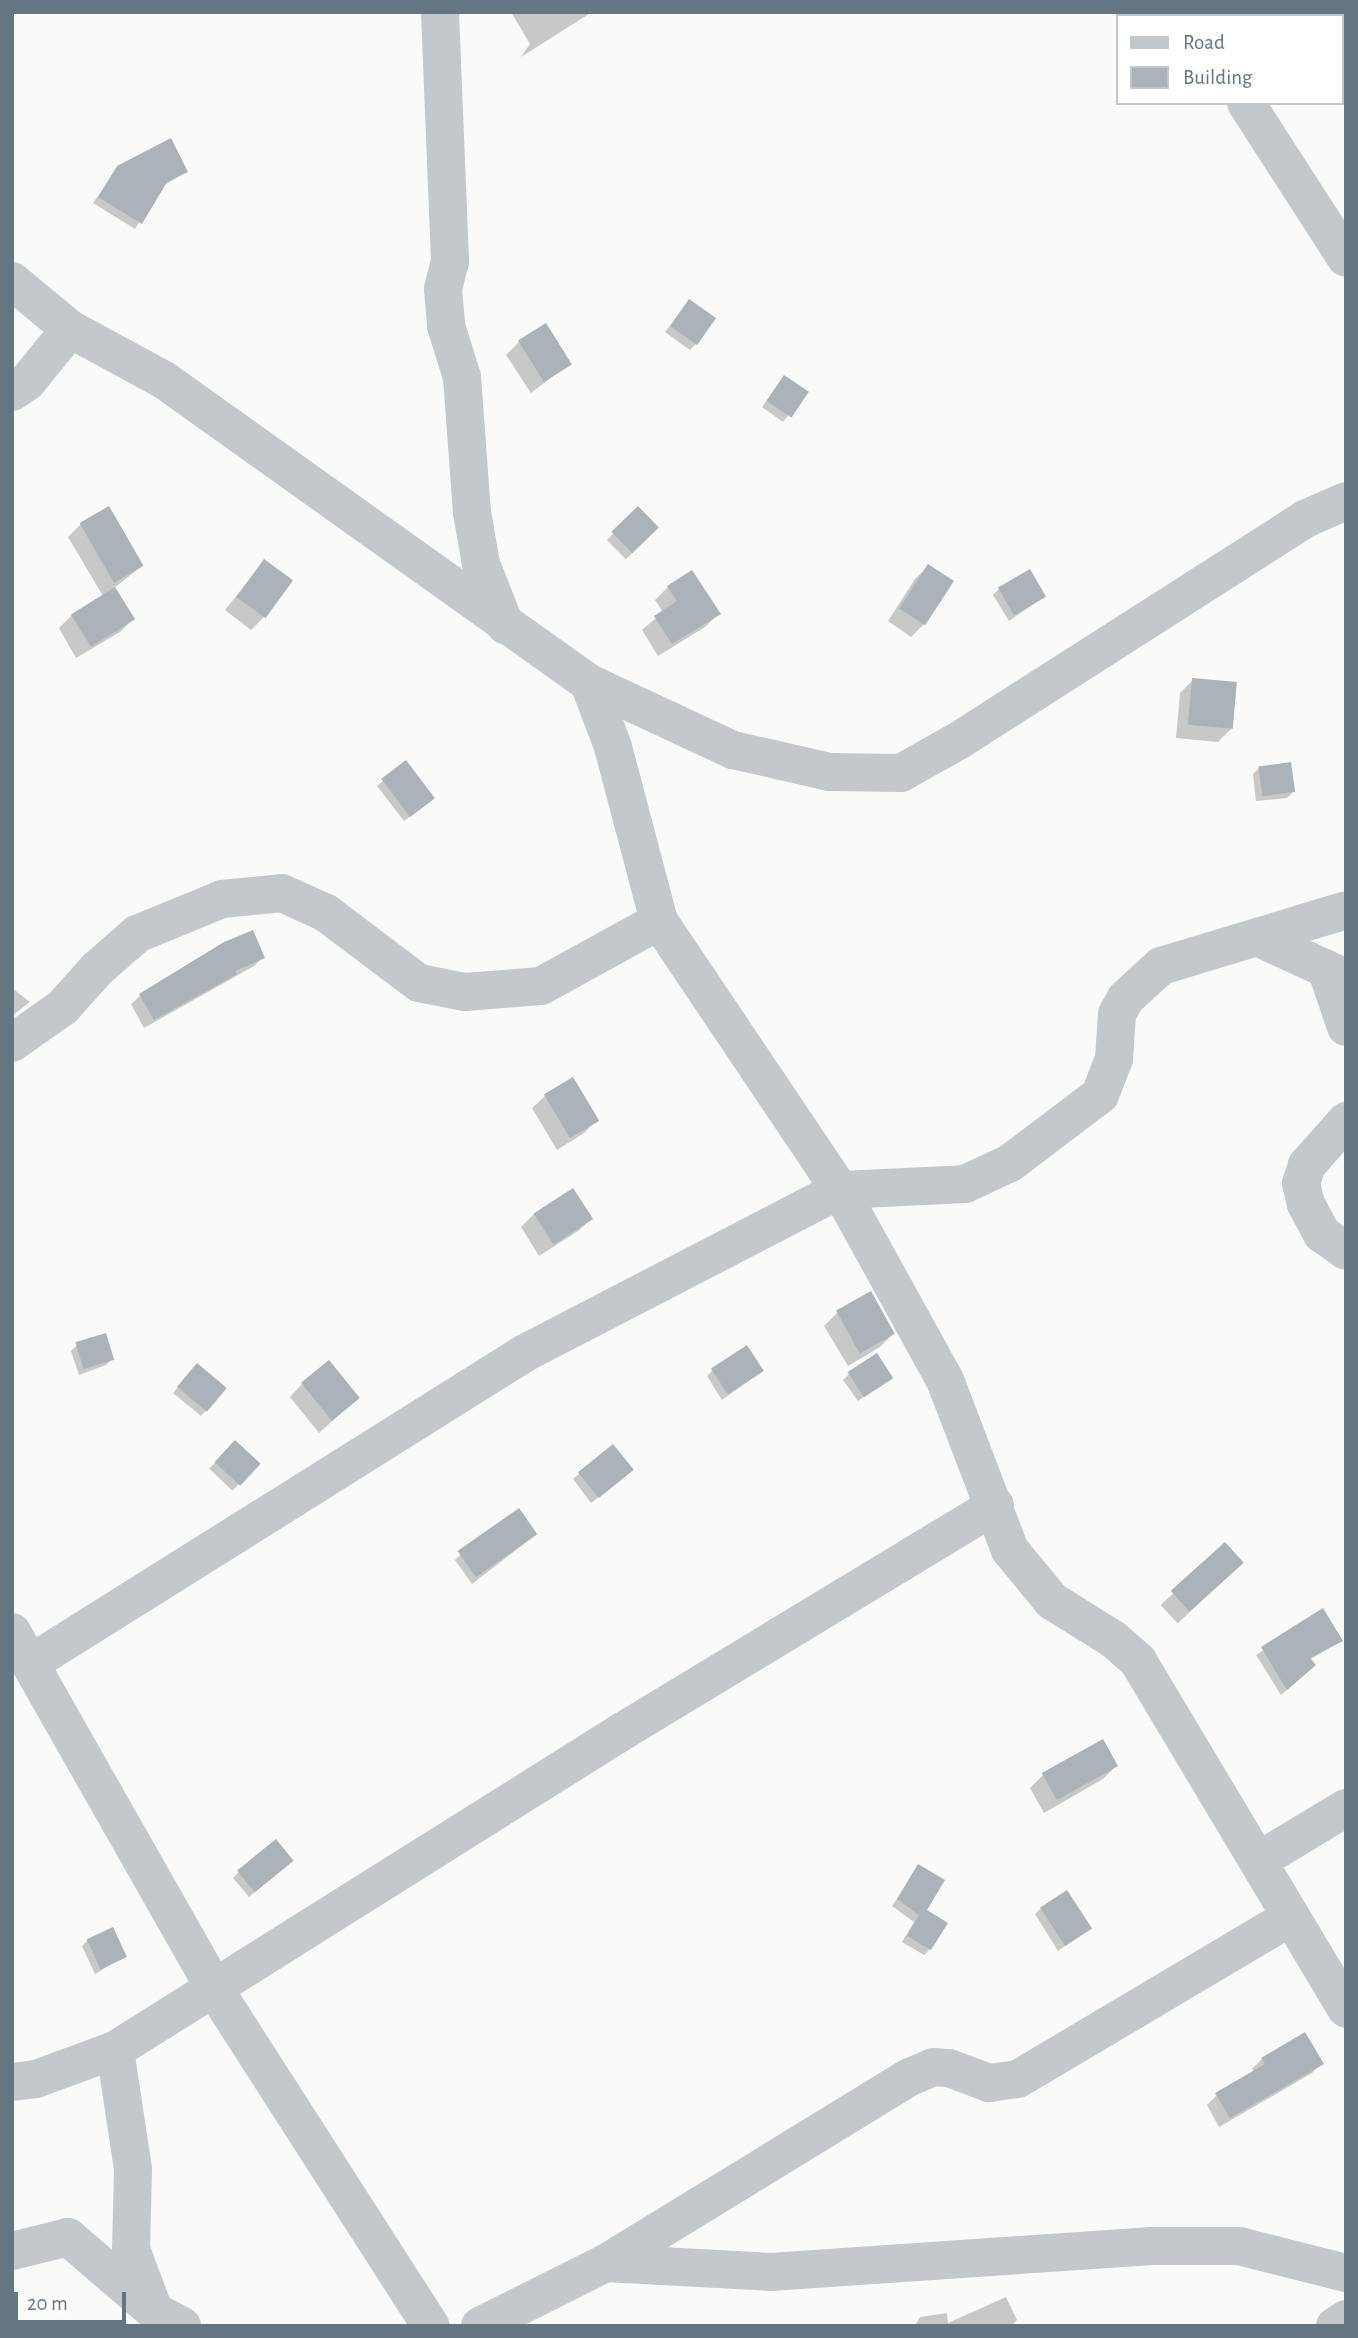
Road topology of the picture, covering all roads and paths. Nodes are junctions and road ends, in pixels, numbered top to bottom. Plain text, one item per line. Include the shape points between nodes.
1 (440, 12) edge
2 (1246, 105) edge
3 (1346, 258) edge
4 (12, 281) edge
5 (70, 329) junction
6 (12, 392) edge
7 (1346, 501) edge
8 (505, 625) junction
9 (589, 683) junction
10 (1346, 910) edge
11 (659, 921) junction
12 (1259, 938) junction
13 (1336, 974) edge
14 (1346, 1027) edge
15 (12, 1043) edge
16 (1346, 1121) edge
17 (840, 1190) junction
18 (1346, 1251) edge
19 (995, 1506) junction
20 (22, 1647) edge
21 (1346, 1808) edge
22 (1258, 1861) junction
23 (1291, 1917) junction
24 (215, 1990) junction
25 (1346, 2008) edge
26 (115, 2050) junction
27 (12, 2082) edge
28 (12, 2251) edge
29 (606, 2263) junction
30 (1346, 2273) edge
31 (168, 2318) edge
32 (1346, 2319) edge
33 (431, 2326) edge
34 (480, 2326) edge
35 (1335, 2326) edge

1 - 8 street via 450,261 443,289 446,326 462,377 472,512 481,564
2 - 3 street
4 - 5 street
5 - 6 street via 27,382
5 - 8 street via 164,380
7 - 9 street via 1306,519 901,773 830,772 733,750
8 - 9 street
9 - 11 street via 613,747
10 - 12 street
11 - 15 street via 541,986 465,992 419,984 326,913 282,892 222,899 137,934 97,968 63,1007
11 - 17 street
12 - 13 street
12 - 17 street via 1161,966 1146,978 1117,1014 1114,1059 1100,1095 1010,1163 965,1184
13 - 14 street
16 - 18 street via 1307,1165 1301,1183 1306,1205 1322,1234
17 - 19 street via 946,1380
17 - 20 street via 525,1353
19 - 22 street via 1010,1550 1052,1601 1113,1639 1138,1661
19 - 24 street via 623,1731
20 - 24 street
21 - 22 street
22 - 23 street
23 - 25 street
23 - 29 street via 1018,2079 989,2082 933,2067 910,2077
24 - 26 street
24 - 33 street
26 - 27 street via 36,2079
26 - 31 street via 133,2169 131,2249
28 - 31 street via 68,2237
29 - 30 street via 771,2272 1152,2246 1239,2246
29 - 34 street
32 - 35 street

